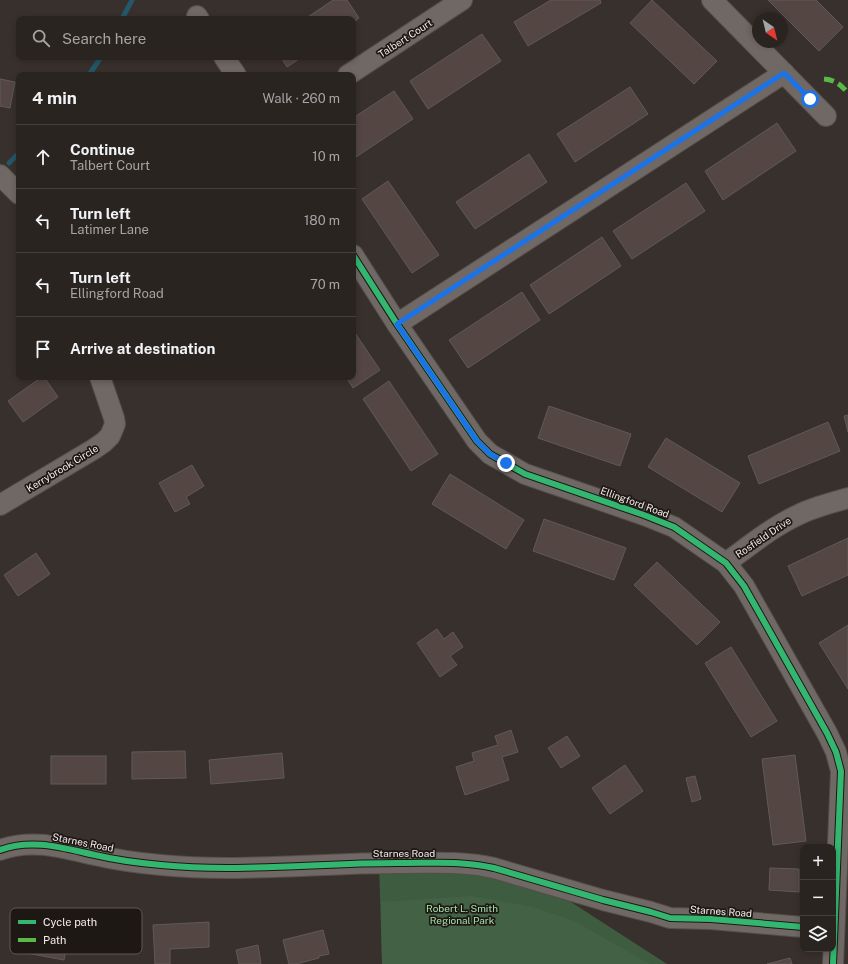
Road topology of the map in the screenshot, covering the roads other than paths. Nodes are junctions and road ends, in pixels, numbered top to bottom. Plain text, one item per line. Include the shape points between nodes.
1 (462, 0) edge
2 (712, 0) edge
3 (226, 60) edge
4 (234, 72) edge
5 (353, 72) edge
6 (784, 73) junction
7 (826, 116) dead end
8 (0, 175) edge
9 (16, 191) edge
10 (356, 260) edge
11 (397, 324) junction
12 (101, 380) edge
13 (848, 498) edge
14 (0, 505) edge
15 (726, 563) junction
16 (844, 824) edge
17 (0, 850) edge
18 (834, 916) edge
19 (800, 927) edge
20 (833, 952) edge
21 (833, 964) edge

1 - 5 street, Talbert Court
2 - 6 street
3 - 4 street
6 - 7 street
6 - 11 street
8 - 9 street
10 - 11 street, Ellingford Road
11 - 15 street, Ellingford Road via 477,441 490,454 525,474 674,527
12 - 14 street, Kerrybrook Circle via 115,424 110,436 94,449
13 - 15 street, Rosfield Drive via 799,514 778,525
15 - 16 street, Ellingford Road via 738,577 757,609 836,752 841,771
16 - 18 street, Ellingford Road
17 - 19 street, Starnes Road via 27,844 52,846 181,867 252,868 379,862 463,863 494,868 670,918
20 - 21 street, Ellingford Road

